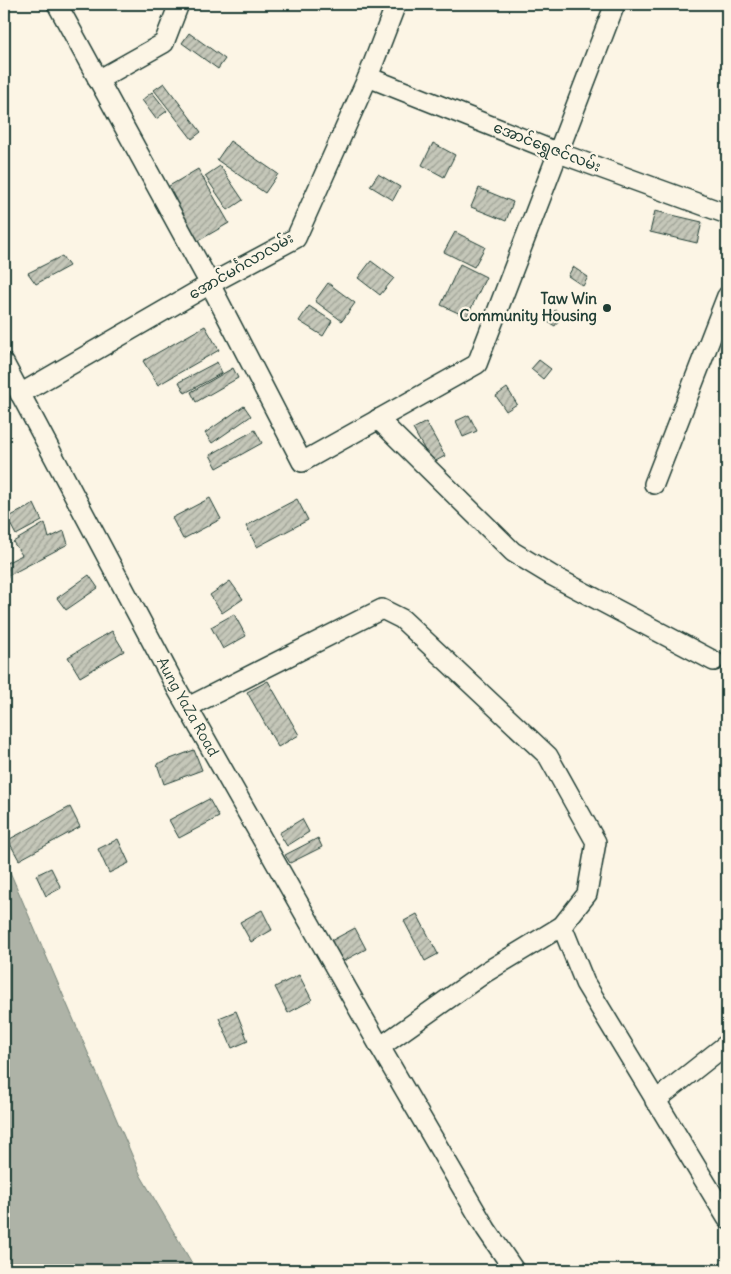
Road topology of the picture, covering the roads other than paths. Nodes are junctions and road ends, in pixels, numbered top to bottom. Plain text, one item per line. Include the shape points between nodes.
1 (57, 4) edge
2 (179, 4) edge
3 (396, 4) edge
4 (615, 4) edge
5 (368, 77) junction
6 (98, 80) junction
7 (559, 153) junction
8 (727, 214) edge
9 (210, 284) junction
10 (727, 296) edge
11 (4, 363) edge
12 (20, 394) junction
13 (378, 419) junction
14 (654, 484) dead end
15 (714, 661) dead end
16 (188, 707) junction
17 (562, 926) junction
18 (727, 1044) edge
19 (380, 1047) junction
20 (655, 1101) junction
21 (727, 1218) edge
22 (514, 1270) edge

1 - 6 street
2 - 6 street via 164,43
3 - 5 street, အောင်မင်္ဂလာလမ်း
4 - 7 street
5 - 7 street, အောင်ရွှေဇင်လမ်း
5 - 9 street, အောင်မင်္ဂလာလမ်း via 296,238
6 - 9 street
7 - 8 street, အောင်ရွှေဇင်လမ်း
7 - 13 street via 477,364
9 - 12 street, အောင်မင်္ဂလာလမ်း
9 - 13 street via 302,462
10 - 14 street
11 - 12 street, Aung YaZa Road
12 - 16 street, Aung YaZa Road
13 - 15 street via 513,552
16 - 17 street via 382,609 402,619 548,756 596,842 587,894
16 - 19 street, Aung YaZa Road
17 - 19 street via 486,972
17 - 20 street via 585,983
18 - 20 street
19 - 22 street, Aung YaZa Road via 486,1229
20 - 21 street

